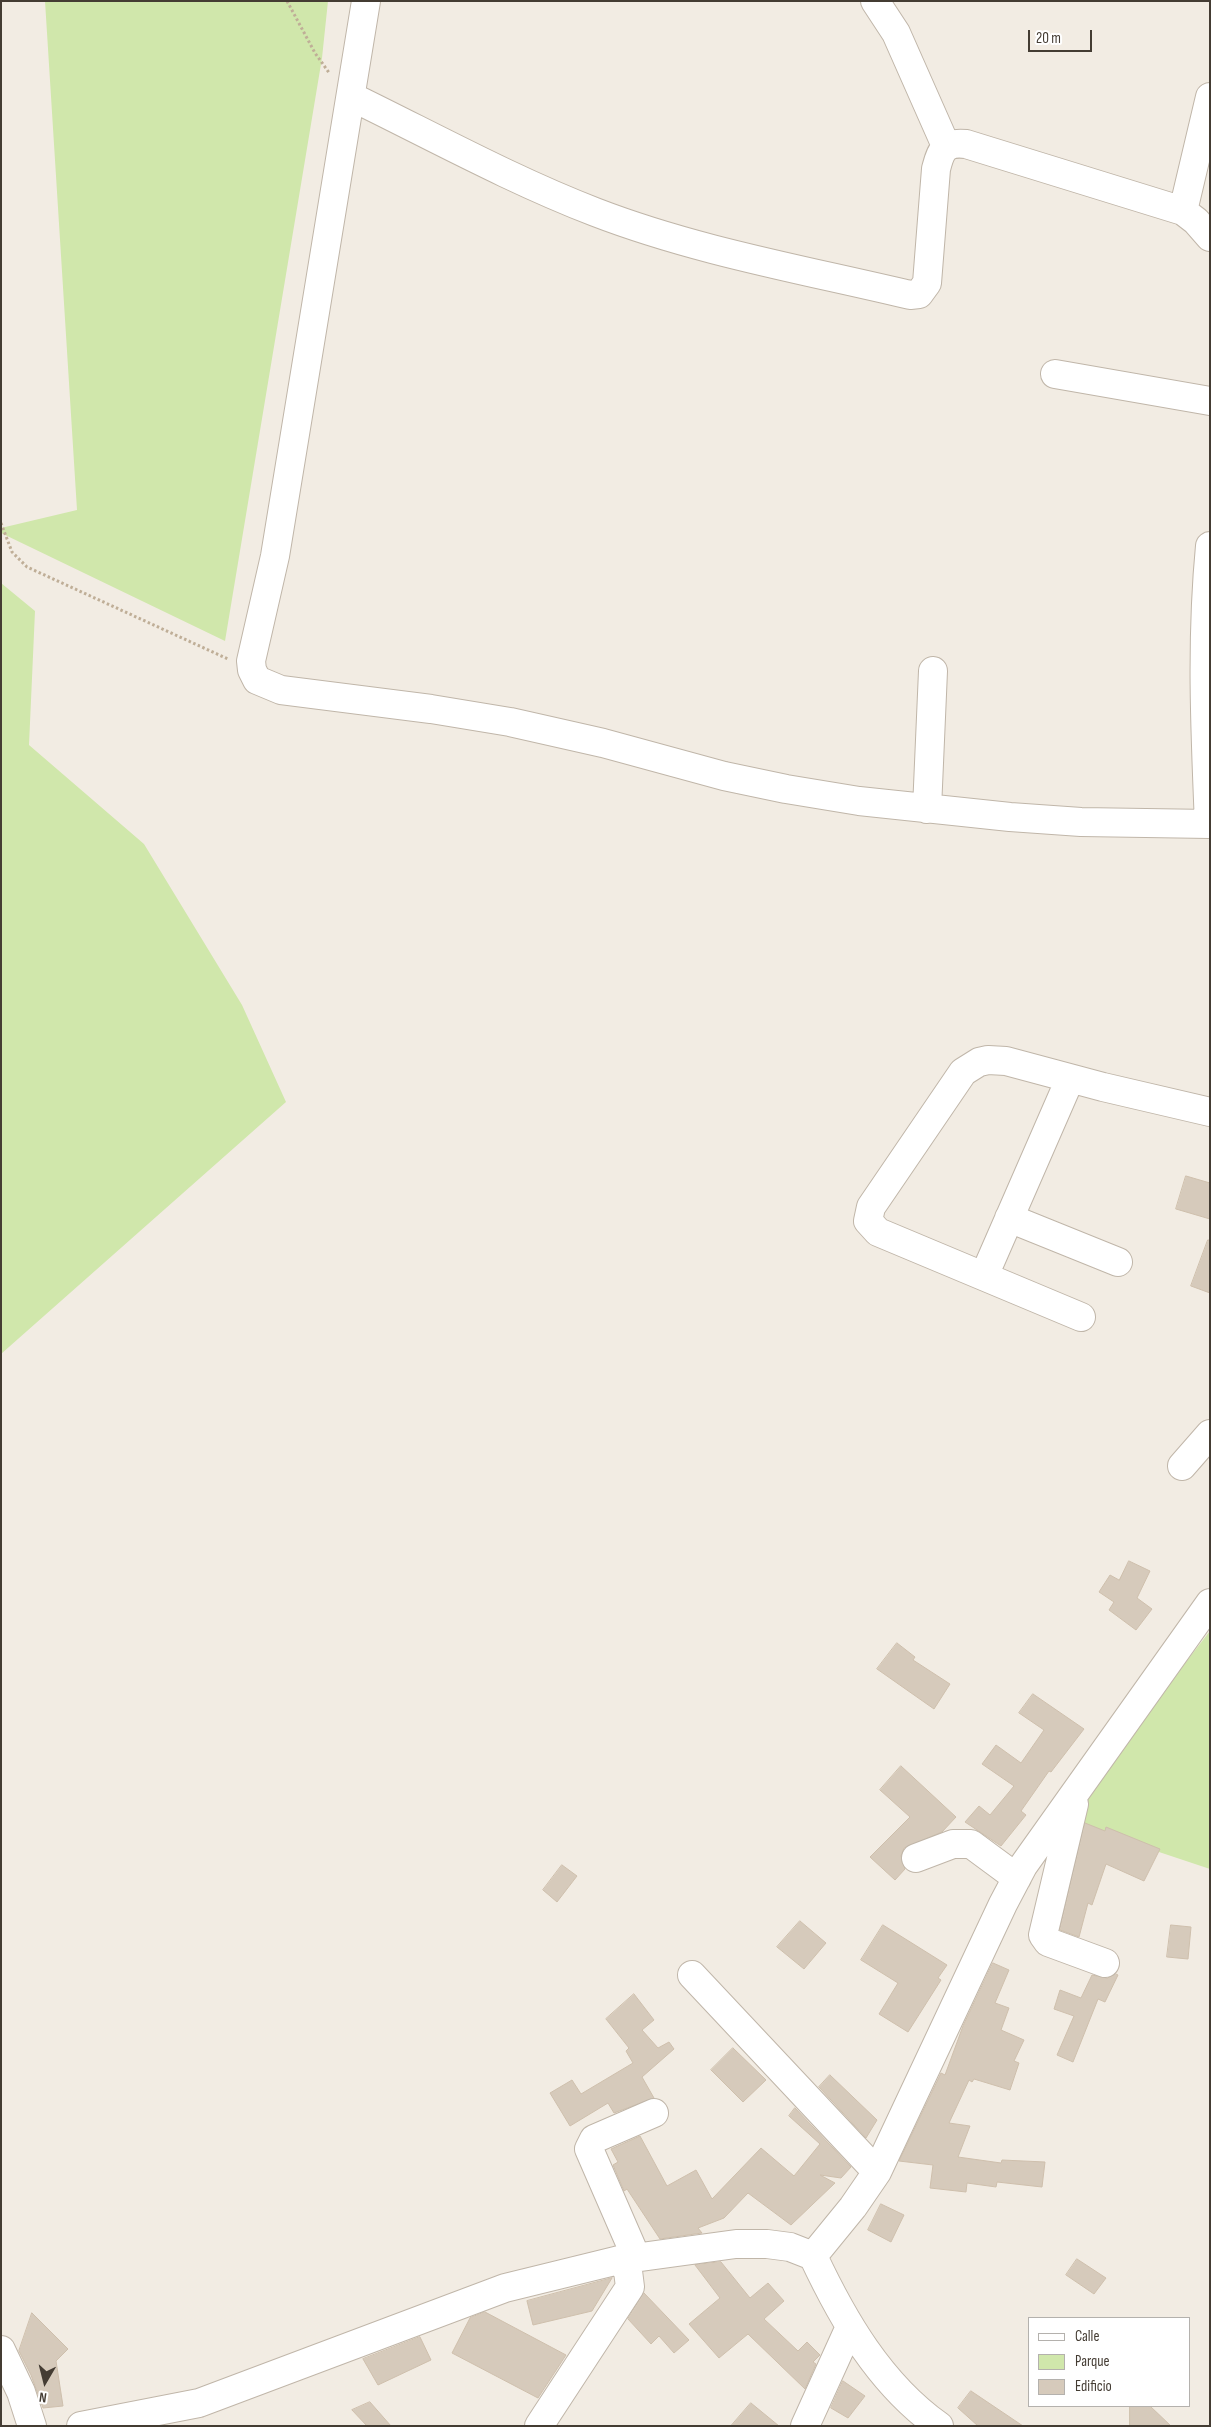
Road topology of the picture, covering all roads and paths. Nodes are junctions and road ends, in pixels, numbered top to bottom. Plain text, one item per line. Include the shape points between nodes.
1 (287, 1) edge
2 (366, 1) edge
3 (875, 1) edge
4 (352, 97) junction
5 (1210, 97) edge
6 (946, 146) junction
7 (1183, 211) junction
8 (1210, 237) edge
9 (1055, 374) dead end
10 (1210, 401) edge
11 (1, 523) edge
12 (1210, 546) edge
13 (252, 670) junction
14 (933, 671) dead end
15 (927, 809) junction
16 (1209, 824) edge
17 (1070, 1078) junction
18 (1210, 1112) edge
19 (1010, 1218) junction
20 (1118, 1262) dead end
21 (984, 1276) junction
22 (1081, 1317) dead end
23 (1210, 1434) edge
24 (1182, 1466) dead end
25 (1210, 1603) edge
26 (1078, 1788) junction
27 (916, 1858) dead end
28 (1017, 1878) junction
29 (1105, 1963) dead end
30 (692, 1975) dead end
31 (654, 2113) dead end
32 (877, 2172) junction
33 (813, 2256) junction
34 (628, 2258) junction
35 (849, 2329) junction
36 (1, 2350) edge
37 (32, 2426) edge
38 (80, 2426) edge
39 (539, 2426) edge
40 (804, 2426) edge
41 (939, 2426) edge

1 - 4 path via 326,70
2 - 4 street
3 - 6 street via 896,34
4 - 6 street via 520,180 595,212 686,241 910,295 919,294 927,283 936,168
4 - 13 street
5 - 7 street
6 - 7 street via 966,144
7 - 8 street
9 - 10 street
11 - 13 path via 12,552 27,567
12 - 16 street via 1204,690
13 - 15 street via 262,684 281,690 510,722 756,783
14 - 15 street
15 - 16 street via 1080,822
17 - 18 street
17 - 19 street
17 - 21 street via 997,1059 970,1066 871,1207 868,1221 878,1232
19 - 20 street
19 - 21 street
21 - 22 street
23 - 24 street
25 - 26 street
26 - 28 street
26 - 29 street via 1043,1935 1048,1942
27 - 28 street via 953,1844 971,1844
28 - 32 street
30 - 32 street
31 - 34 street via 594,2140 589,2149
32 - 33 street
33 - 34 street via 790,2246 736,2244
33 - 35 street
34 - 38 street via 505,2288 199,2403
34 - 39 street via 630,2287
35 - 40 street
35 - 41 street via 901,2393
36 - 37 street via 21,2392

